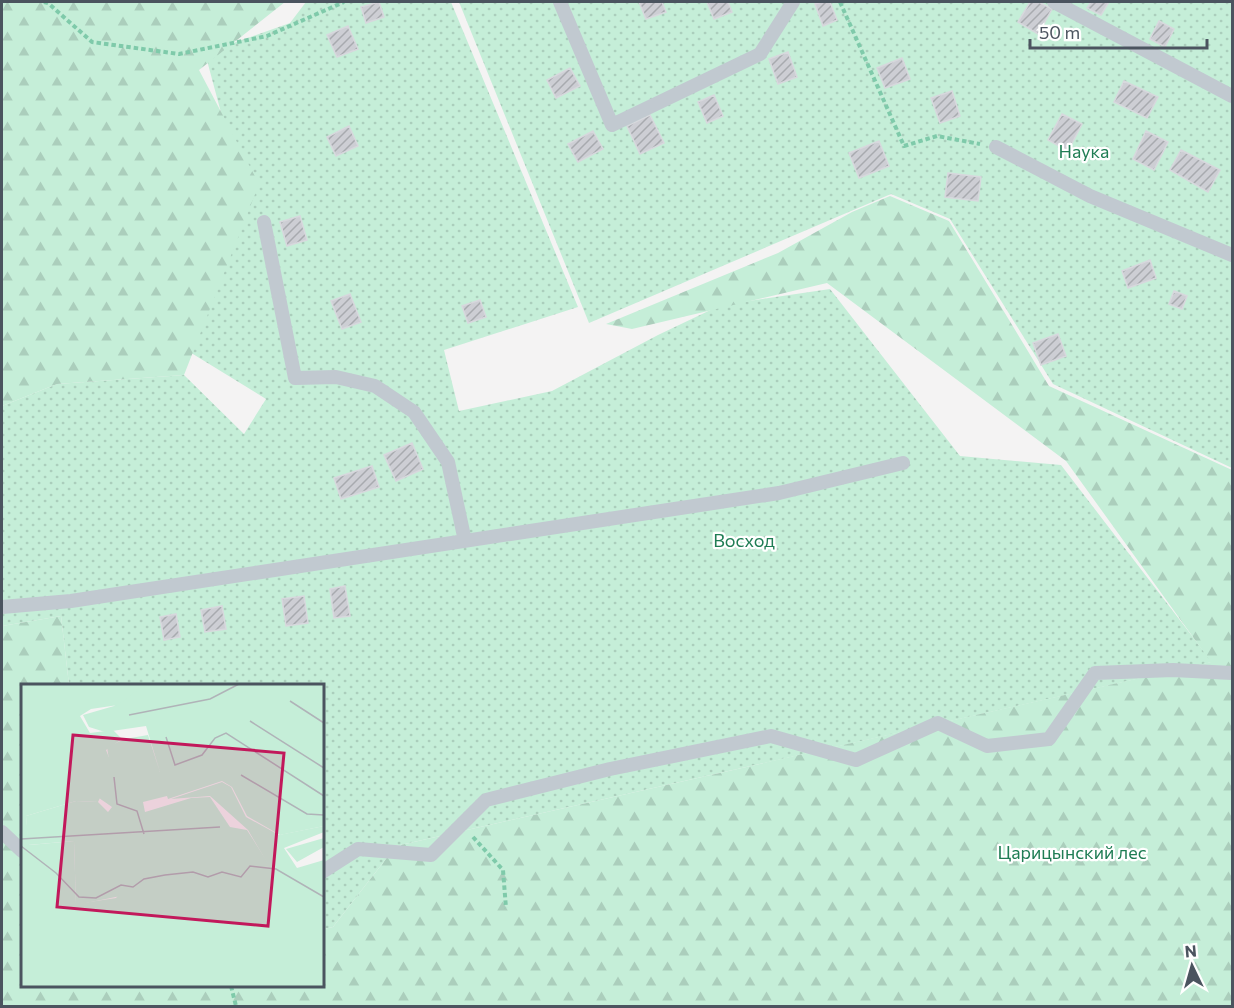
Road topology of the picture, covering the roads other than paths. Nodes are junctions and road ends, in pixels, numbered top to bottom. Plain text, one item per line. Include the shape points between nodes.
1 (560, 2) edge
2 (793, 2) edge
3 (1054, 2) edge
4 (1233, 96) edge
5 (996, 147) road end
6 (264, 222) dead end
7 (1233, 255) edge
8 (903, 463) dead end
9 (465, 542) junction
10 (2, 607) edge
11 (1233, 673) edge
12 (2, 832) edge
13 (21, 850) edge
14 (324, 871) edge

1 - 2 lane via 612,125 760,54
3 - 4 lane
5 - 7 lane via 1090,196
6 - 9 lane via 295,378 336,377 375,386 414,412 448,462
8 - 9 lane via 779,493
9 - 10 lane via 71,601
11 - 14 lane via 1095,673 1049,739 987,746 938,723 856,760 771,736 610,769 486,800 431,855 358,849
12 - 13 lane

